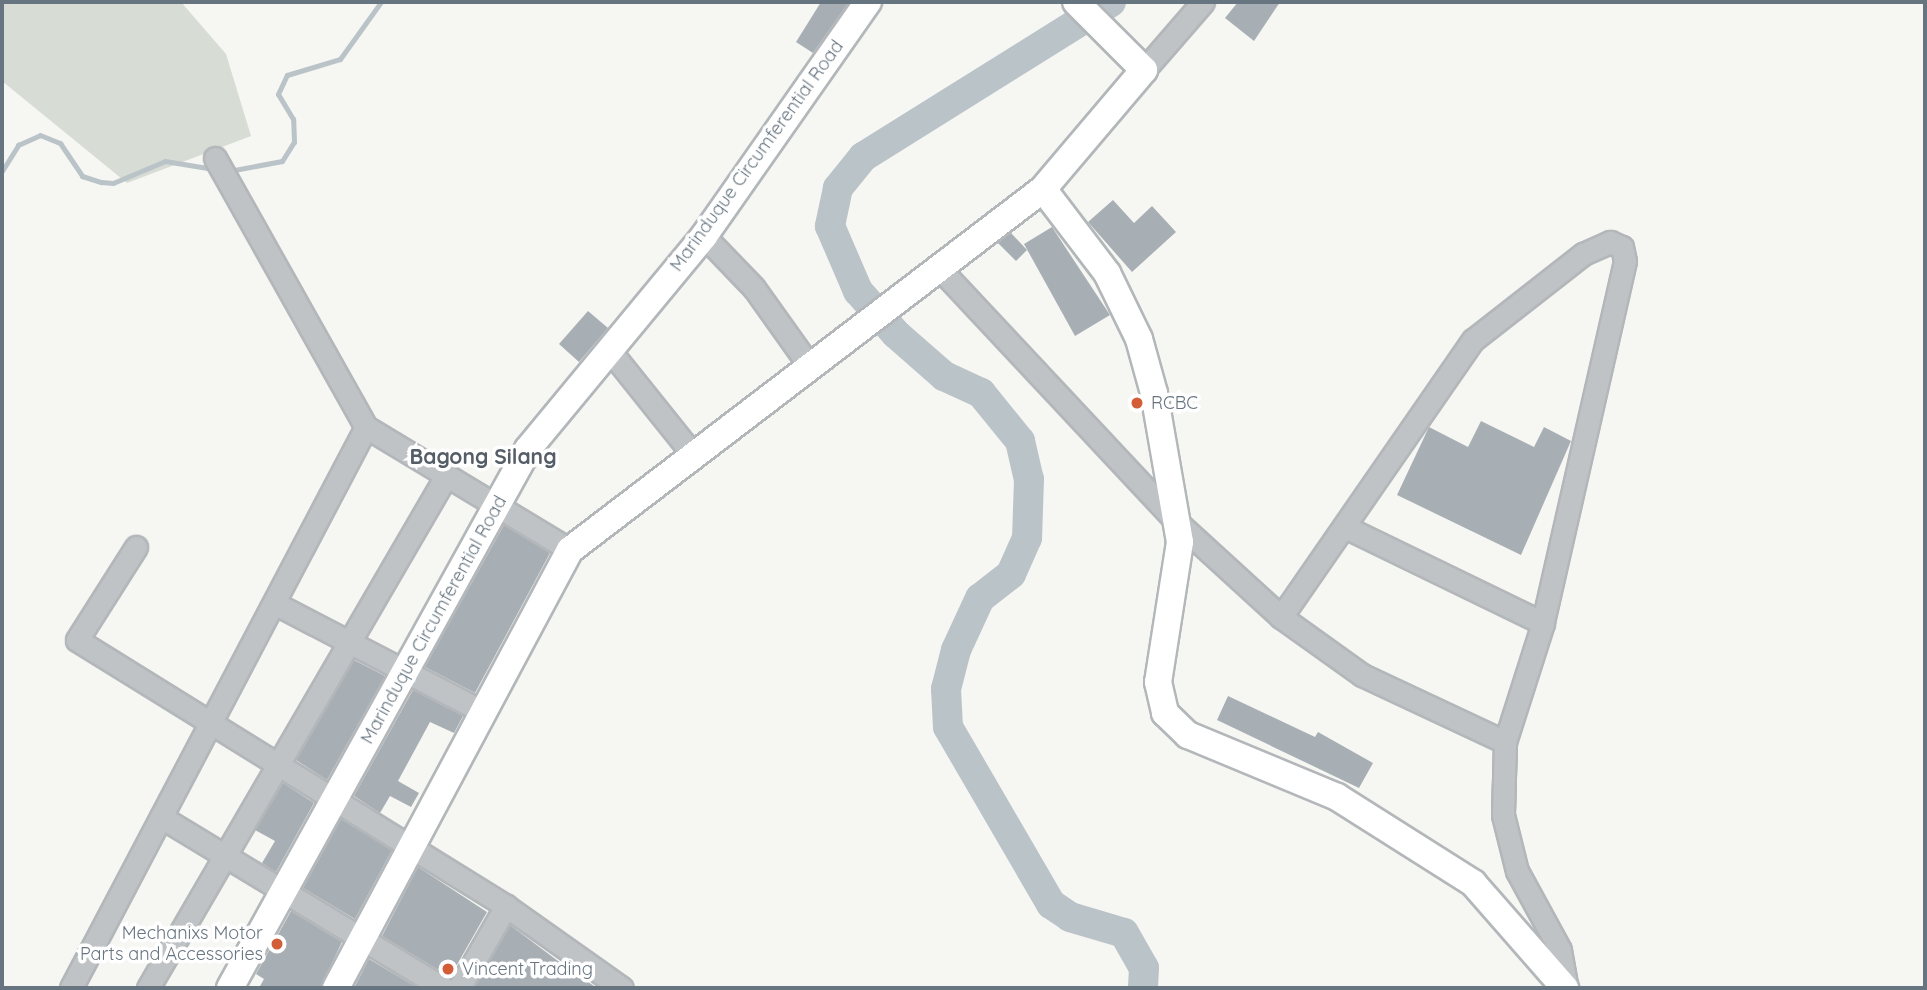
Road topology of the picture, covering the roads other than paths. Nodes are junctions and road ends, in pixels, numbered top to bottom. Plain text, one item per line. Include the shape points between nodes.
1 (868, 2) edge
2 (1076, 2) edge
3 (1203, 2) edge
4 (1144, 70) junction
5 (215, 158) dead end
6 (1043, 188) junction
7 (704, 236) junction
8 (940, 270) junction
9 (610, 351) junction
10 (811, 369) junction
11 (366, 428) junction
12 (694, 456) junction
13 (446, 476) junction
14 (497, 507) junction
15 (1177, 522) junction
16 (1347, 528) junction
17 (136, 547) dead end
18 (569, 550) junction
19 (274, 603) junction
20 (1281, 617) junction
21 (1544, 622) junction
22 (349, 642) junction
23 (406, 671) junction
24 (484, 712) junction
25 (211, 724) junction
26 (1505, 742) junction
27 (278, 766) junction
28 (334, 801) junction
29 (162, 817) junction
30 (410, 849) junction
31 (226, 855) junction
32 (284, 890) junction
33 (506, 906) junction
34 (363, 937) junction
35 (608, 985) edge
36 (71, 988) edge
37 (148, 988) edge
38 (230, 988) edge
39 (336, 988) edge
40 (443, 988) edge
41 (459, 988) edge
42 (1566, 988) edge

1 - 7 main road, Marinduque Circumferential Road
2 - 4 main road
3 - 4 street
4 - 6 main road
5 - 11 street
6 - 8 main road
6 - 15 main road via 1107,273 1139,339
7 - 9 main road, Marinduque Circumferential Road
7 - 10 street via 754,288
8 - 10 main road
8 - 15 street
9 - 12 street
9 - 14 main road, Marinduque Circumferential Road via 528,449
10 - 12 main road
11 - 13 street
11 - 19 street
12 - 18 main road
13 - 14 street
13 - 22 street
14 - 18 street
14 - 23 main road, Marinduque Circumferential Road
15 - 20 street
15 - 42 main road via 1180,542 1158,682 1164,713 1188,734 1337,797 1473,883
16 - 20 street
16 - 21 street
16 - 21 street via 1473,340 1583,254 1610,242 1622,247 1625,261
17 - 25 street via 77,640
18 - 24 main road
19 - 22 street
19 - 25 street
20 - 26 street via 1362,675
21 - 26 street
22 - 23 street
22 - 27 street
23 - 24 street
23 - 28 main road, Marinduque Circumferential Road
24 - 30 main road
25 - 27 street
25 - 29 street
26 - 42 street via 1503,815 1517,871 1560,950
27 - 28 street
27 - 31 street
28 - 30 street
28 - 32 main road, Marinduque Circumferential Road
29 - 31 street
29 - 36 street
30 - 33 street
30 - 34 main road
31 - 32 street
31 - 37 street
32 - 34 street
32 - 38 main road, Marinduque Circumferential Road
33 - 35 street
33 - 41 street
34 - 39 main road
34 - 40 street

